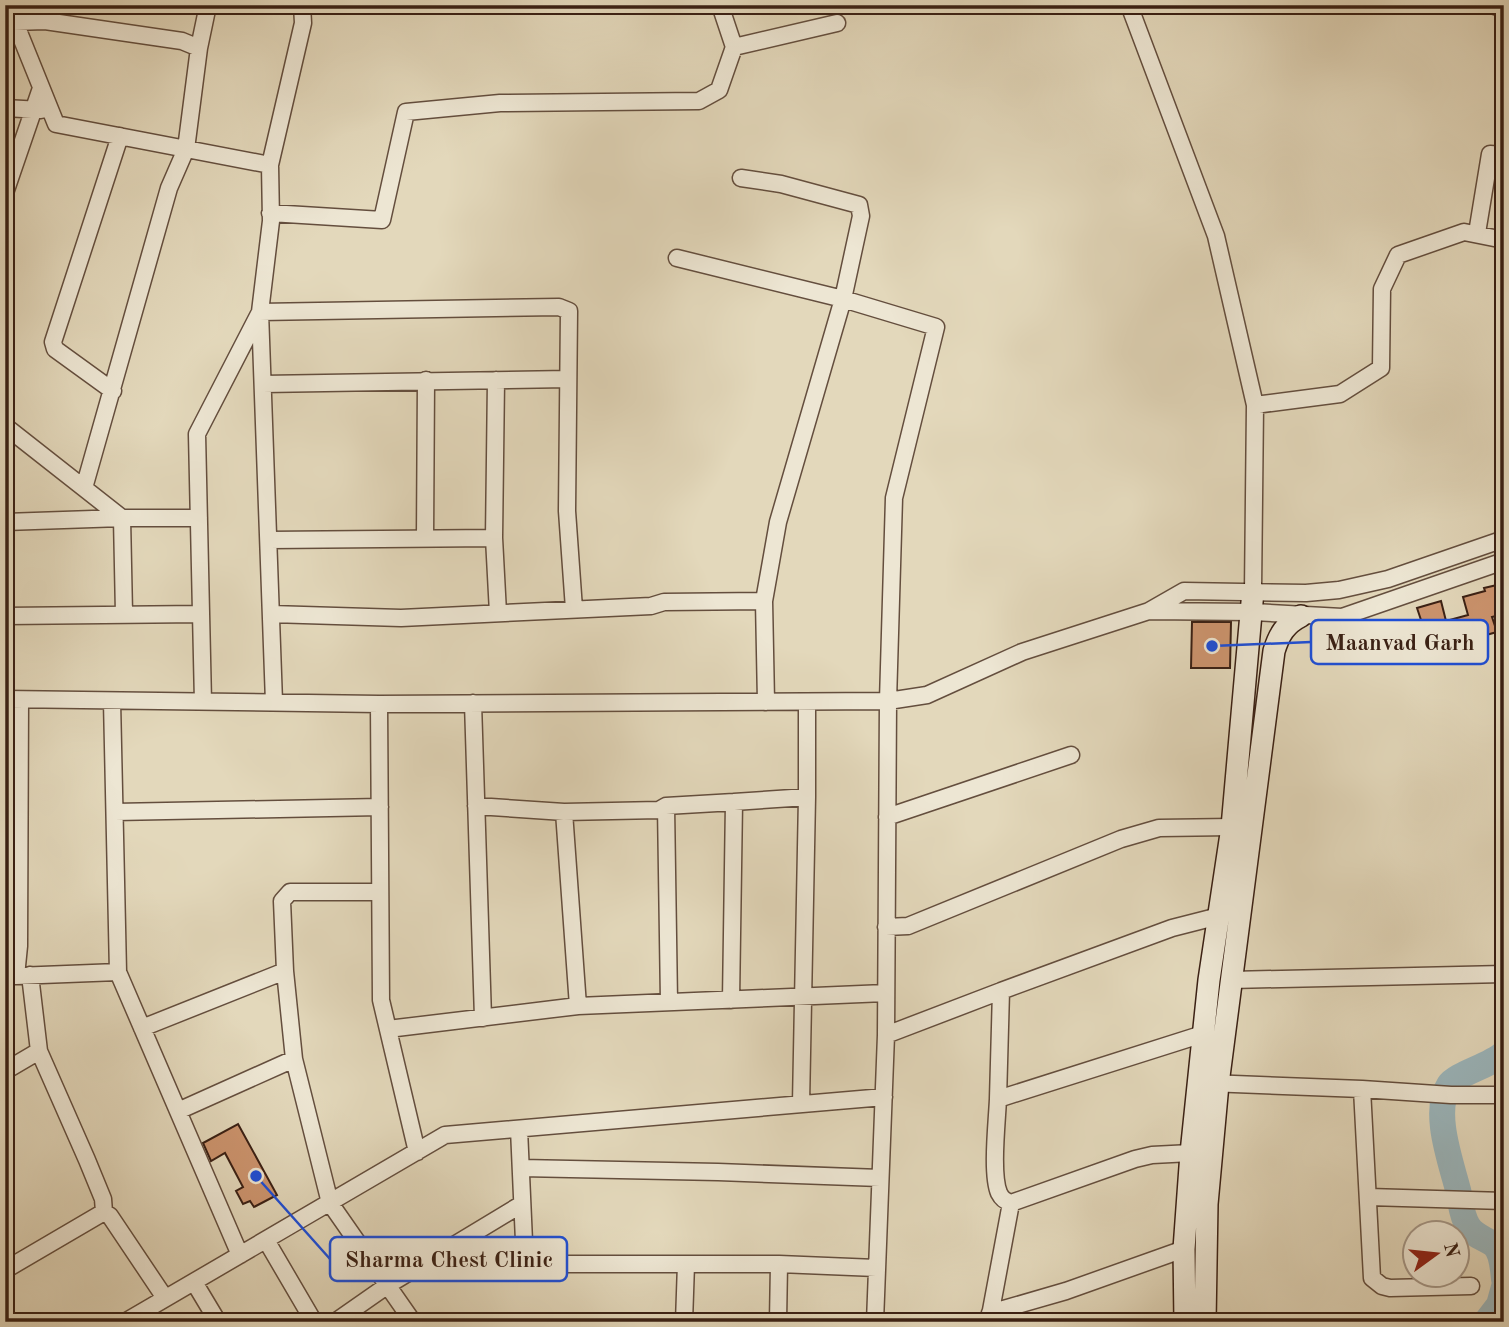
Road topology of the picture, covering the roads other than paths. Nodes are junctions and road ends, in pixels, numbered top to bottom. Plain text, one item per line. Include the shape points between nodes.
1 (8, 5) edge
2 (208, 5) edge
3 (302, 5) edge
4 (720, 5) edge
5 (1129, 5) edge
6 (1491, 5) edge
7 (1504, 9) edge
8 (14, 22) junction
9 (838, 23) dead end
10 (734, 47) junction
11 (199, 48) junction
12 (5, 108) edge
13 (42, 110) junction
14 (120, 136) junction
15 (186, 149) junction
16 (1504, 155) edge
17 (270, 165) junction
18 (741, 178) dead end
19 (5, 193) edge
20 (271, 213) junction
21 (1477, 233) junction
22 (1504, 240) edge
23 (677, 258) dead end
24 (843, 299) junction
25 (260, 313) junction
26 (568, 379) junction
27 (426, 380) junction
28 (496, 380) junction
29 (263, 384) junction
30 (113, 391) junction
31 (1255, 405) junction
32 (5, 426) edge
33 (84, 488) junction
34 (122, 518) junction
35 (199, 518) junction
36 (5, 522) edge
37 (494, 538) junction
38 (425, 539) junction
39 (1504, 539) edge
40 (269, 540) junction
41 (1504, 561) edge
42 (764, 601) junction
43 (1253, 602) junction
44 (574, 609) junction
45 (498, 613) junction
46 (124, 614) junction
47 (201, 614) junction
48 (271, 614) junction
49 (5, 616) edge
50 (1301, 616) junction
51 (13, 699) edge
52 (113, 701) junction
53 (888, 701) junction
54 (203, 702) junction
55 (274, 702) junction
56 (766, 702) junction
57 (807, 702) junction
58 (473, 703) junction
59 (379, 704) junction
60 (1071, 755) dead end
61 (807, 797) junction
62 (734, 802) junction
63 (476, 806) junction
64 (666, 806) junction
65 (380, 807) junction
66 (564, 811) junction
67 (115, 813) junction
68 (887, 817) junction
69 (13, 826) edge
70 (1232, 827) junction
71 (380, 892) junction
72 (1219, 916) junction
73 (886, 927) junction
74 (12, 951) edge
75 (285, 971) junction
76 (118, 972) junction
77 (1504, 974) edge
78 (30, 975) junction
79 (1231, 980) junction
80 (1001, 991) junction
81 (885, 993) junction
82 (805, 996) junction
83 (732, 1000) junction
84 (669, 1002) junction
85 (578, 1006) junction
86 (483, 1018) junction
87 (142, 1028) junction
88 (388, 1030) junction
89 (1203, 1034) junction
90 (887, 1035) junction
91 (39, 1051) junction
92 (294, 1059) junction
93 (5, 1071) edge
94 (1208, 1083) junction
95 (1362, 1088) junction
96 (1504, 1095) edge
97 (884, 1097) junction
98 (998, 1099) junction
99 (801, 1104) junction
100 (178, 1111) junction
101 (519, 1129) junction
102 (417, 1152) junction
103 (1191, 1153) junction
104 (520, 1168) junction
105 (880, 1178) junction
106 (1369, 1197) junction
107 (1504, 1201) edge
108 (330, 1203) junction
109 (1011, 1203) junction
110 (522, 1204) junction
111 (104, 1212) junction
112 (266, 1240) junction
113 (1184, 1249) junction
114 (240, 1255) junction
115 (686, 1264) junction
116 (779, 1264) junction
117 (876, 1268) junction
118 (5, 1270) edge
119 (194, 1282) junction
120 (388, 1285) junction
121 (1471, 1286) dead end
122 (165, 1298) junction
123 (990, 1317) edge
124 (125, 1322) edge
125 (218, 1322) edge
126 (314, 1322) edge
127 (335, 1322) edge
128 (413, 1322) edge
129 (684, 1322) edge
130 (778, 1322) edge
131 (875, 1322) edge
132 (1185, 1322) edge
133 (1205, 1322) edge

1 - 8 street
2 - 11 street
3 - 17 street via 303,23
4 - 10 street
5 - 31 street via 1216,236
6 - 7 street
8 - 11 street via 45,21 182,41
8 - 13 street via 41,88
9 - 10 street
10 - 20 street via 719,90 699,101 500,103 406,113 382,220
11 - 15 street
12 - 13 street
13 - 14 street via 56,124
13 - 19 street
14 - 15 street
14 - 30 street via 53,342 55,349
15 - 17 street
15 - 30 street via 170,188
16 - 21 street via 1490,154
17 - 20 street
18 - 24 street via 859,205 861,216
20 - 25 street
21 - 22 street
21 - 31 street via 1464,232 1398,255 1382,289 1381,368 1340,394
23 - 24 street
24 - 42 street via 778,522
24 - 53 street via 936,327 894,498
25 - 26 street via 559,307 569,311
25 - 29 street
25 - 35 street via 197,434
26 - 28 street
26 - 44 street via 567,511
27 - 28 street
27 - 29 street
27 - 38 street
28 - 37 street
29 - 40 street
30 - 33 street
31 - 43 street
32 - 33 street
33 - 34 street
34 - 35 street
34 - 36 street
34 - 46 street
35 - 47 street
37 - 38 street
37 - 45 street
38 - 40 street
39 - 43 street via 1363,585
40 - 48 street
41 - 50 street via 1356,614
42 - 44 street
42 - 56 street
43 - 50 street
43 - 53 street via 1149,611 1021,652 927,695
43 - 70 street
44 - 45 street
45 - 48 street via 401,618
46 - 47 street
46 - 49 street
47 - 54 street
48 - 55 street
50 - 79 street via 1280,634 1274,651
51 - 52 street
51 - 69 street
52 - 54 street
52 - 67 street
53 - 57 street
53 - 68 street
54 - 55 street
55 - 59 street
56 - 57 street
56 - 58 street
57 - 61 street
58 - 59 street
58 - 63 street
59 - 65 street
60 - 68 street
61 - 62 street
61 - 82 street
62 - 64 street
62 - 83 street
63 - 66 street
63 - 86 street
64 - 66 street via 659,810
64 - 84 street
65 - 67 street
65 - 71 street
66 - 85 street
67 - 76 street
68 - 73 street
69 - 74 street
70 - 72 street
70 - 73 street via 1159,828 1121,839 908,926
71 - 75 street via 290,892 284,896
71 - 88 street via 381,1000
72 - 80 street via 1172,928
72 - 89 street
73 - 81 street
74 - 78 street via 16,976
75 - 87 street
75 - 92 street
76 - 78 street
76 - 87 street
77 - 79 street
78 - 91 street
79 - 94 street
80 - 90 street
80 - 98 street
81 - 82 street
81 - 90 street
82 - 83 street
82 - 99 street
83 - 84 street
84 - 85 street
85 - 86 street
86 - 88 street
87 - 100 street
88 - 102 street
89 - 94 street
89 - 98 street
90 - 97 street
91 - 93 street
91 - 111 street via 103,1199
92 - 100 street
92 - 108 street
94 - 95 street
94 - 103 street
94 - 133 street
95 - 96 street
95 - 106 street
97 - 99 street
97 - 105 street
98 - 109 street via 996,1181 1000,1196
99 - 101 street
100 - 114 street
101 - 102 street via 445,1135
101 - 104 street
102 - 108 street
103 - 109 street via 1135,1159
103 - 113 street
104 - 105 street
104 - 110 street
105 - 117 street
106 - 107 street
106 - 121 street via 1370,1270 1376,1282 1391,1288
108 - 112 street
108 - 120 street
109 - 123 street
110 - 115 street via 525,1264
110 - 120 street
111 - 118 street
111 - 122 street
112 - 114 street
112 - 126 street
113 - 123 street
113 - 132 street
114 - 119 street
115 - 116 street
115 - 129 street
116 - 117 street
116 - 130 street
117 - 131 street
119 - 122 street
119 - 125 street
120 - 127 street
120 - 128 street
122 - 124 street

